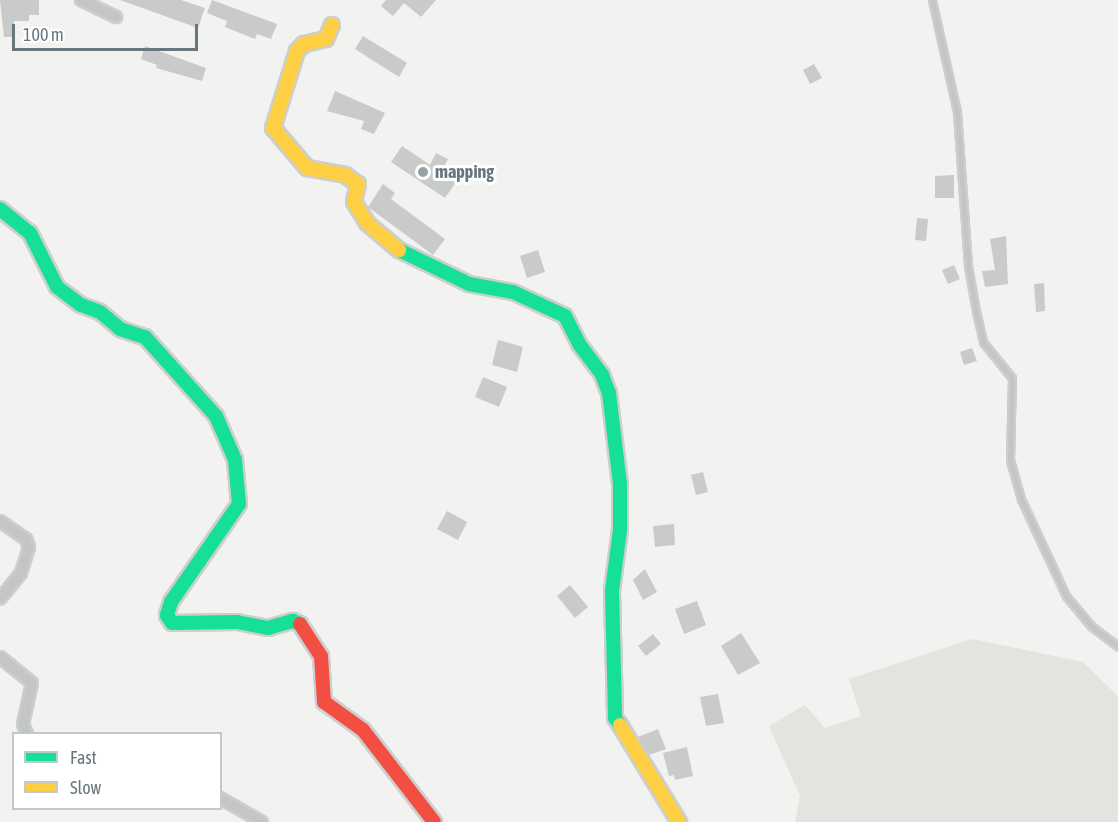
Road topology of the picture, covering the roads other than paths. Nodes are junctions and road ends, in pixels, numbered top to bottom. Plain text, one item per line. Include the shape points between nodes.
1 (81, 0) edge
2 (932, 0) edge
3 (116, 17) dead end
4 (332, 25) dead end
5 (0, 209) edge
6 (0, 521) edge
7 (0, 599) edge
8 (1118, 646) edge
9 (0, 657) edge
10 (26, 732) edge
11 (222, 799) edge
12 (262, 822) edge
13 (434, 822) edge
14 (679, 822) edge

1 - 3 street
2 - 8 lane via 957,112 968,266 976,311 983,342 1012,378 1010,460 1021,499 1066,596 1091,626
4 - 14 street via 326,39 304,44 297,51 273,128 308,168 345,175 358,184 354,202 367,223 390,245 469,284 513,292 566,316 579,344 602,375 609,393 620,484 620,530 612,591 615,718
5 - 13 street via 30,233 57,287 81,305 100,312 120,329 145,337 216,416 235,460 239,504 171,602 167,615 172,623 237,622 268,628 293,621 303,626 321,656 324,702 363,730
6 - 7 street via 26,538 29,547 21,573
9 - 10 street via 32,683 23,724
11 - 12 street

